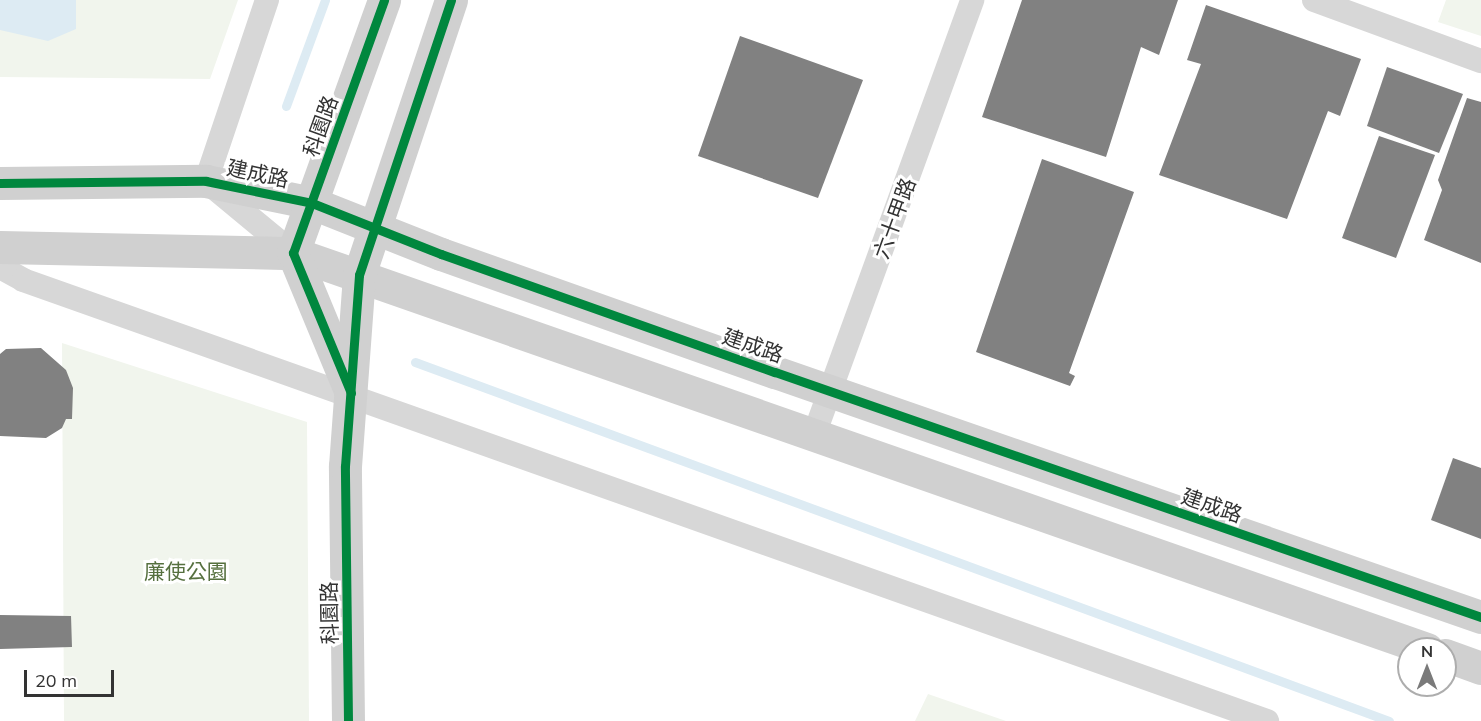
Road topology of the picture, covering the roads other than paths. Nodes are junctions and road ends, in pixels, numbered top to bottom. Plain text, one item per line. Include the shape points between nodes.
1 (267, 0) edge
2 (384, 0) edge
3 (451, 0) edge
4 (972, 0) edge
5 (1314, 0) edge
6 (1481, 61) edge
7 (206, 181) junction
8 (0, 183) edge
9 (312, 203) junction
10 (374, 229) junction
11 (0, 247) edge
12 (293, 253) junction
13 (0, 267) edge
14 (359, 275) junction
15 (831, 392) junction
16 (352, 397) junction
17 (814, 435) junction
18 (1481, 617) edge
19 (1397, 639) edge
20 (1457, 659) edge
21 (1481, 668) edge
22 (348, 721) edge
23 (1267, 721) edge

1 - 7 street
2 - 9 street, 科園路
3 - 10 street, 科園路
4 - 15 street, 六十甲路
5 - 6 street
7 - 8 street, 建成路
7 - 9 street, 建成路
7 - 12 street, 科園路
9 - 10 street, 建成路
9 - 12 street, 科園路
10 - 14 street, 科園路
10 - 15 street, 建成路
11 - 12 street
12 - 14 street
12 - 16 street, 科園路
13 - 16 street via 23,280
14 - 16 street, 科園路
14 - 17 street
15 - 17 street, 六十甲路
15 - 18 street, 建成路
16 - 22 street, 科園路 via 345,466
16 - 23 street
17 - 19 street
20 - 21 street

